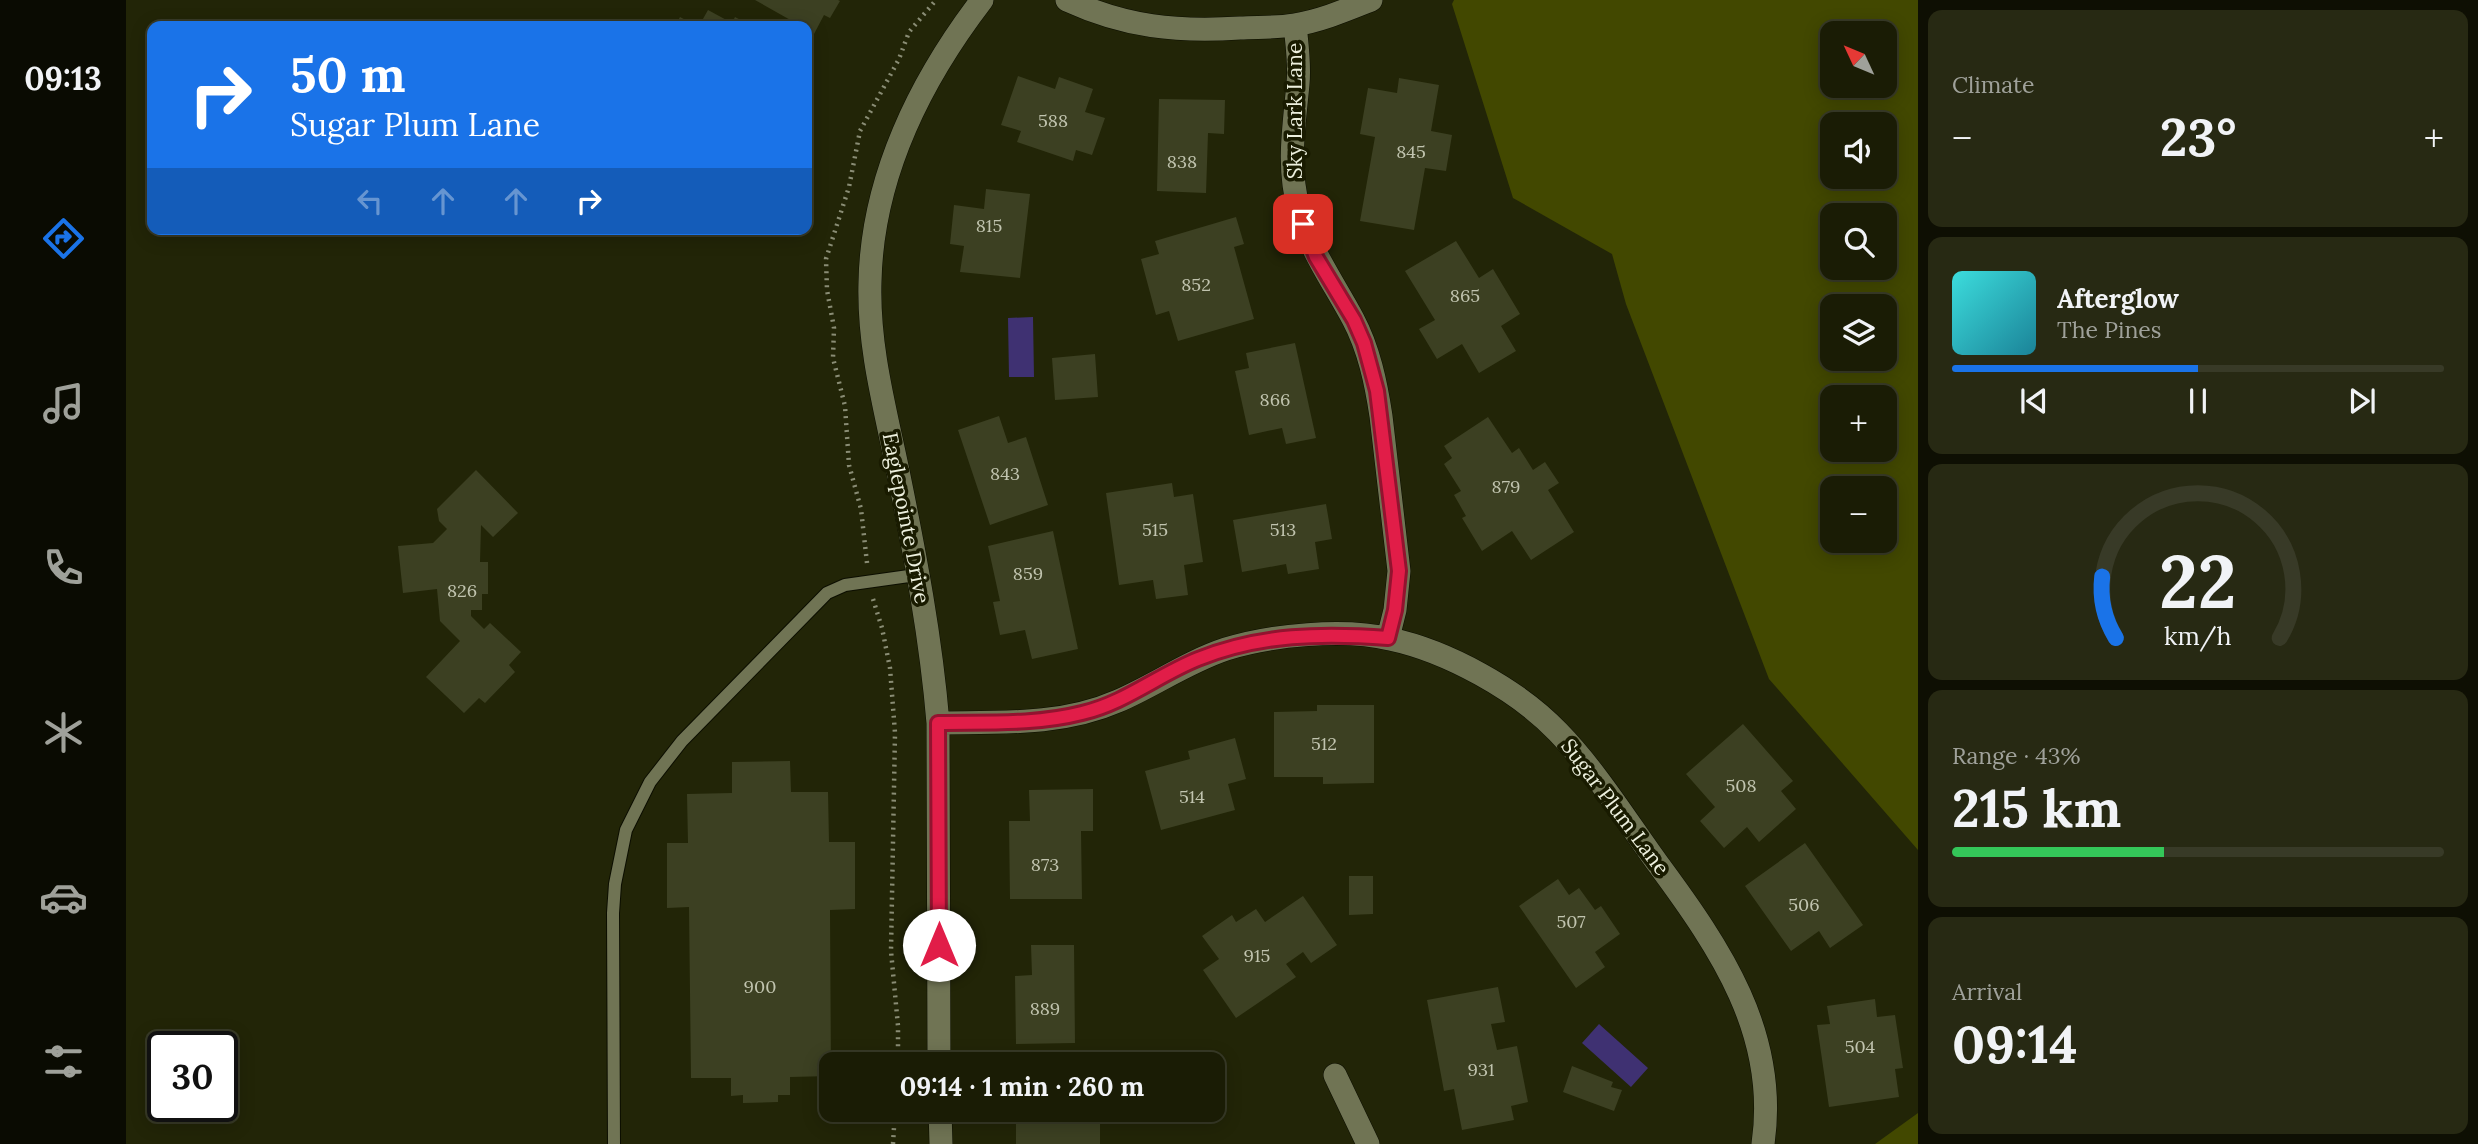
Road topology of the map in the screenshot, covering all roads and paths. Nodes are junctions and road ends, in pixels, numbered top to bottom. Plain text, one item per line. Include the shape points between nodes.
1 (936, 0) edge
2 (982, 0) edge
3 (1067, 0) edge
4 (1371, 0) edge
5 (1295, 25) junction
6 (916, 575) junction
7 (870, 581) junction
8 (1388, 638) junction
9 (938, 723) junction
10 (898, 1052) edge
11 (939, 1052) edge
12 (1335, 1075) dead end
13 (894, 1122) edge
14 (940, 1122) edge
15 (614, 1144) edge
16 (892, 1144) edge
17 (941, 1144) edge
18 (1368, 1144) edge
19 (1763, 1144) edge

1 - 7 path via 909,32 860,131 849,187 826,259 834,328 832,358 845,406 849,465 861,509
2 - 6 street, Eaglepointe Drive via 938,62 912,111 883,194 874,240 872,346
3 - 5 street via 1111,18 1174,30
4 - 5 street
5 - 8 street, Sky Lark Lane via 1298,73 1292,154 1299,210 1316,257 1364,343 1381,416 1399,571
6 - 7 lane
6 - 9 street, Eaglepointe Drive via 934,670
7 - 10 path via 890,668 895,742 890,941
7 - 15 lane via 827,593 682,741 650,782 626,830 615,884
8 - 9 street, Sugar Plum Lane via 1325,634 1259,640 1197,659 1119,701 1083,713 1016,723
8 - 19 street, Sugar Plum Lane via 1425,649 1505,690 1557,730 1595,776 1693,912 1738,987 1760,1051 1766,1108
9 - 11 street, Eaglepointe Drive
12 - 18 street
13 - 16 path
14 - 17 street

